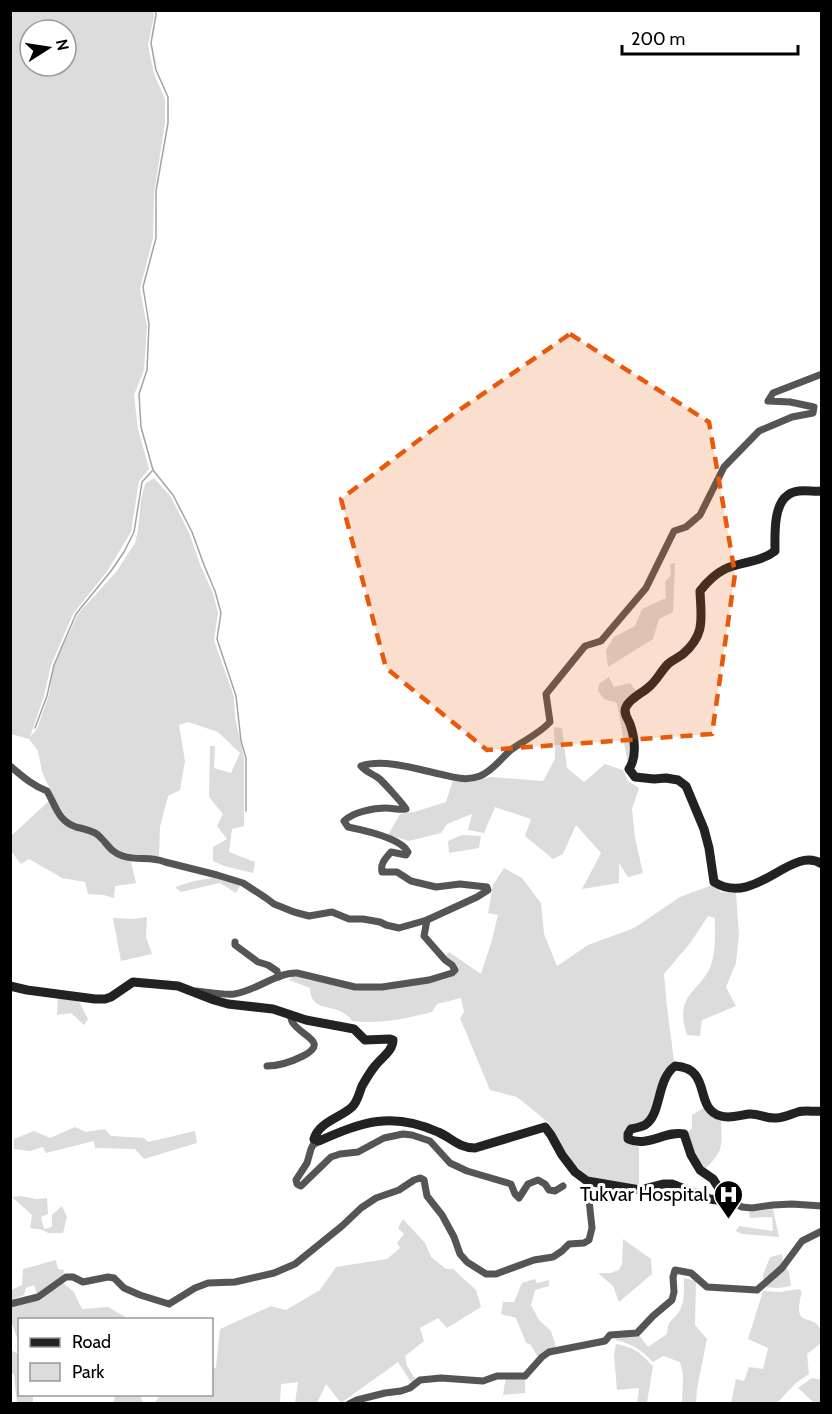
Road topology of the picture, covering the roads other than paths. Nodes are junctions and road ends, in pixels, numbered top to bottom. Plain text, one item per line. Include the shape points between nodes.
1 (822, 374) edge
2 (822, 491) edge
3 (10, 766) edge
4 (822, 864) edge
5 (427, 920) junction
6 (235, 942) dead end
7 (279, 977) junction
8 (10, 986) edge
9 (189, 990) junction
10 (290, 1014) junction
11 (267, 1066) dead end
12 (822, 1111) edge
13 (319, 1141) junction
14 (587, 1181) junction
15 (563, 1186) dead end
16 (721, 1197) junction
17 (822, 1206) edge
18 (822, 1231) edge
19 (10, 1304) edge
20 (368, 1397) junction
21 (349, 1404) edge
22 (374, 1404) edge

1 - 5 street via 773,393 768,401 814,407 813,413 759,431 724,467 700,515 674,531 646,588 601,641 585,646 546,694 550,722 545,728 510,751 488,772 469,779 392,764 361,766 378,777 406,809 374,810 344,821 348,827 408,849 406,855 392,852 382,862 382,872 397,872 411,881 436,887 487,887 477,897
2 - 4 main road via 788,494 777,516 775,551 724,569 710,579 700,591 702,615 694,643 626,706 625,712 634,739 629,769 635,777 678,780 686,786 704,829 714,882 722,887 743,888 767,880 788,865 817,861
3 - 5 street via 47,791 63,820 98,835 124,857 158,859 230,879 274,904 309,916 332,912 399,928
5 - 7 street via 424,936 452,964 452,974 382,987 354,987 297,973
6 - 7 street
7 - 9 street via 235,994
8 - 9 main road via 95,999 111,997 133,982
9 - 10 main road via 228,1004
10 - 11 street via 293,1024 311,1039 314,1048 278,1066
10 - 13 main road via 354,1029 365,1040 390,1039 394,1043 368,1076 353,1106 316,1133 314,1139
12 - 16 main road via 777,1119 751,1114 721,1116 705,1105 701,1084 691,1070 675,1066 669,1070 651,1119 631,1129 628,1139 645,1141 684,1134 691,1155 700,1170 713,1179
13 - 14 main road via 358,1125 389,1120 427,1126 466,1148 545,1127 575,1172
13 - 15 street via 311,1149 297,1185 301,1186 330,1157 358,1152 384,1138 403,1134 430,1141 450,1163 467,1171 511,1184 519,1198 528,1184 538,1180 549,1190
14 - 16 main road via 640,1190 672,1184 710,1199
14 - 19 street via 590,1240 569,1244 553,1257 496,1274 486,1274 460,1254 420,1178 376,1198 295,1263 274,1273 236,1282 208,1283 169,1304 124,1288 114,1278 83,1282 66,1277 38,1297
16 - 17 street via 752,1208
18 - 20 street via 802,1240 786,1263 757,1290 707,1287 691,1273 675,1270 672,1300 637,1333 610,1335 605,1341 549,1353 525,1376 497,1376 483,1381 420,1380 401,1391
20 - 21 street
20 - 22 street

